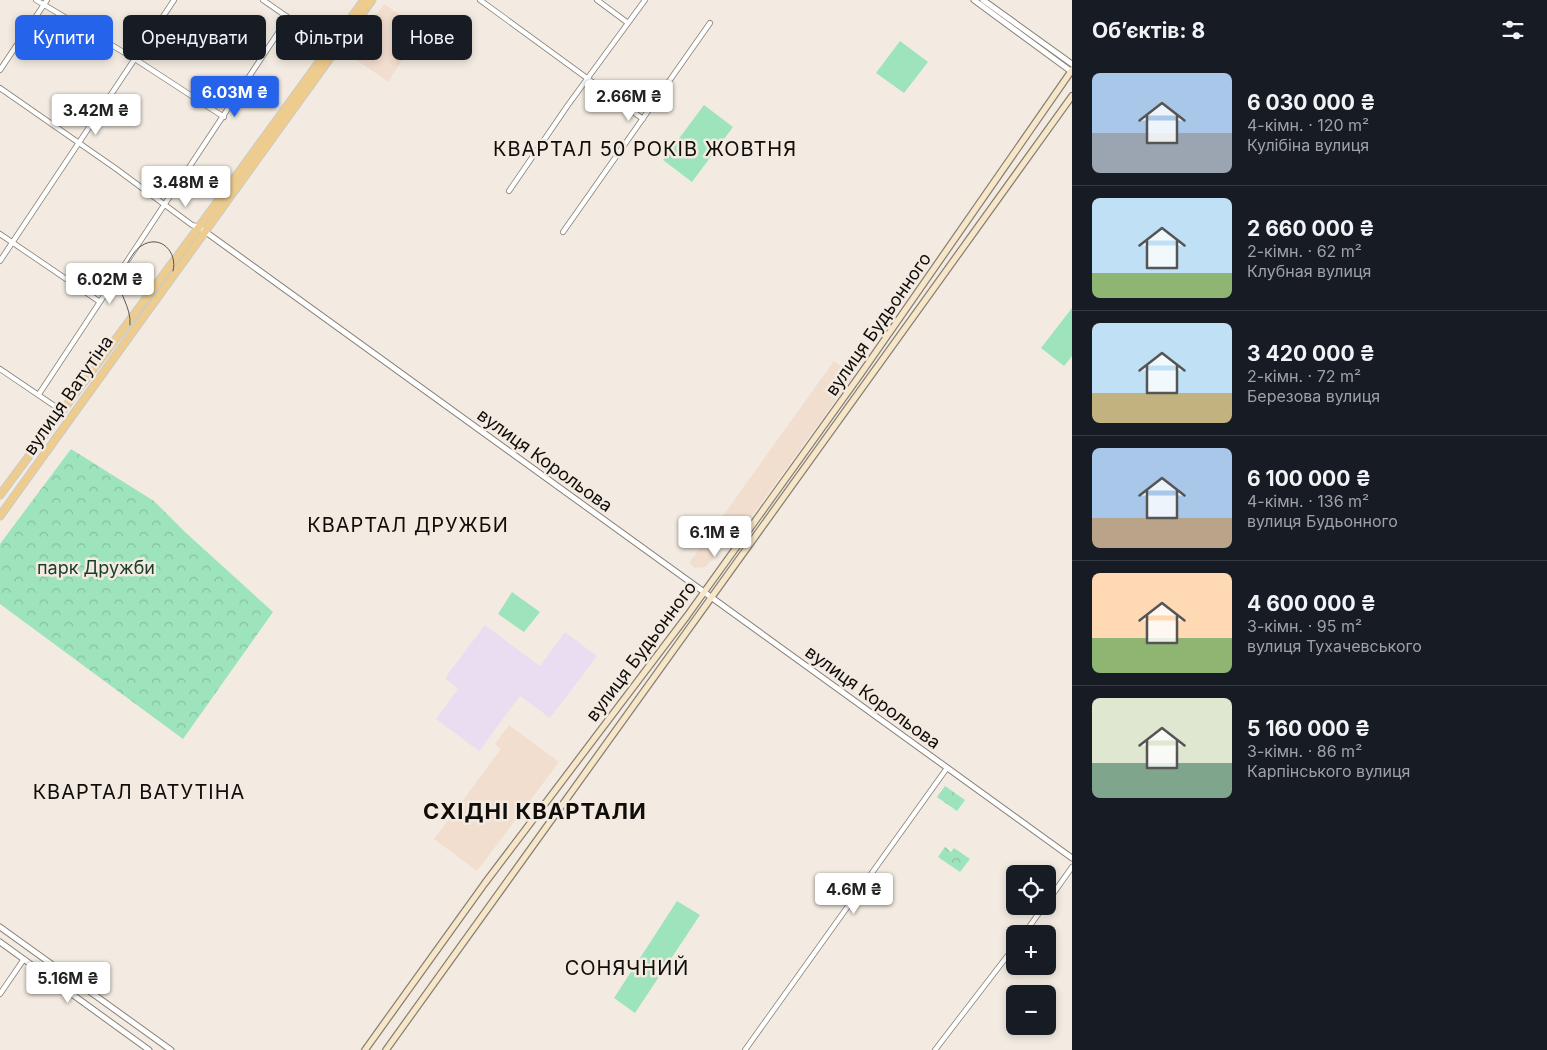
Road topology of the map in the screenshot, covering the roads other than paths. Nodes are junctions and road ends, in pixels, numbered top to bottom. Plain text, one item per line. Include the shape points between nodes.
1 (36, 0) edge
2 (47, 0) edge
3 (174, 0) edge
4 (263, 0) edge
5 (364, 0) edge
6 (372, 0) edge
7 (480, 0) edge
8 (597, 0) edge
9 (646, 0) edge
10 (974, 0) edge
11 (984, 0) edge
12 (44, 5) junction
13 (164, 15) edge
14 (285, 15) edge
15 (354, 15) edge
16 (360, 15) edge
17 (628, 23) junction
18 (710, 23) dead end
19 (276, 35) edge
20 (123, 52) edge
21 (134, 60) edge
22 (137, 60) edge
23 (324, 60) edge
24 (1072, 64) edge
25 (0, 70) edge
26 (1072, 71) edge
27 (588, 79) junction
28 (0, 88) edge
29 (1072, 96) edge
30 (224, 117) junction
31 (643, 119) junction
32 (80, 143) junction
33 (509, 191) dead end
34 (164, 204) junction
35 (202, 229) junction
36 (563, 232) dead end
37 (0, 234) edge
38 (12, 242) junction
39 (0, 261) edge
40 (100, 302) junction
41 (0, 369) edge
42 (39, 394) junction
43 (62, 411) junction
44 (0, 495) edge
45 (0, 516) edge
46 (704, 592) junction
47 (712, 598) junction
48 (947, 768) junction
49 (1072, 858) edge
50 (1072, 867) edge
51 (1056, 890) edge
52 (0, 927) edge
53 (0, 942) edge
54 (1006, 958) edge
55 (24, 960) junction
56 (0, 994) edge
57 (149, 1050) edge
58 (171, 1050) edge
59 (365, 1050) edge
60 (386, 1050) edge
61 (745, 1050) edge
62 (935, 1050) edge

1 - 12 street
2 - 12 street
3 - 13 street
4 - 14 street
5 - 15 main road, вулиця Ватутіна
6 - 16 main road, вулиця Ватутіна
7 - 27 street
8 - 17 street
9 - 17 street
10 - 26 street
11 - 24 street
12 - 20 street
12 - 25 street
17 - 27 street
18 - 31 street
19 - 30 street
21 - 32 street
22 - 30 street
23 - 35 main road, вулиця Ватутіна
26 - 46 main road, вулиця Будьонного
27 - 31 street
27 - 33 street
28 - 32 street, вулиця Корольова
29 - 47 main road, вулиця Будьонного
30 - 34 street
31 - 36 street
32 - 34 street, вулиця Корольова
32 - 38 street
34 - 35 street, вулиця Корольова
34 - 40 street
35 - 43 main road, вулиця Ватутіна
35 - 45 main road, вулиця Ватутіна
35 - 46 street, вулиця Корольова
37 - 38 street
38 - 39 street
38 - 40 street
40 - 42 street
41 - 42 street
42 - 43 street
43 - 44 main road, вулиця Ватутіна
46 - 47 street, вулиця Корольова
46 - 59 main road, вулиця Будьонного
47 - 48 street, вулиця Корольова
47 - 60 main road, вулиця Будьонного
48 - 49 street, вулиця Корольова
48 - 61 street
50 - 51 street
52 - 58 street
53 - 55 street
54 - 62 street
55 - 56 street
55 - 57 street

